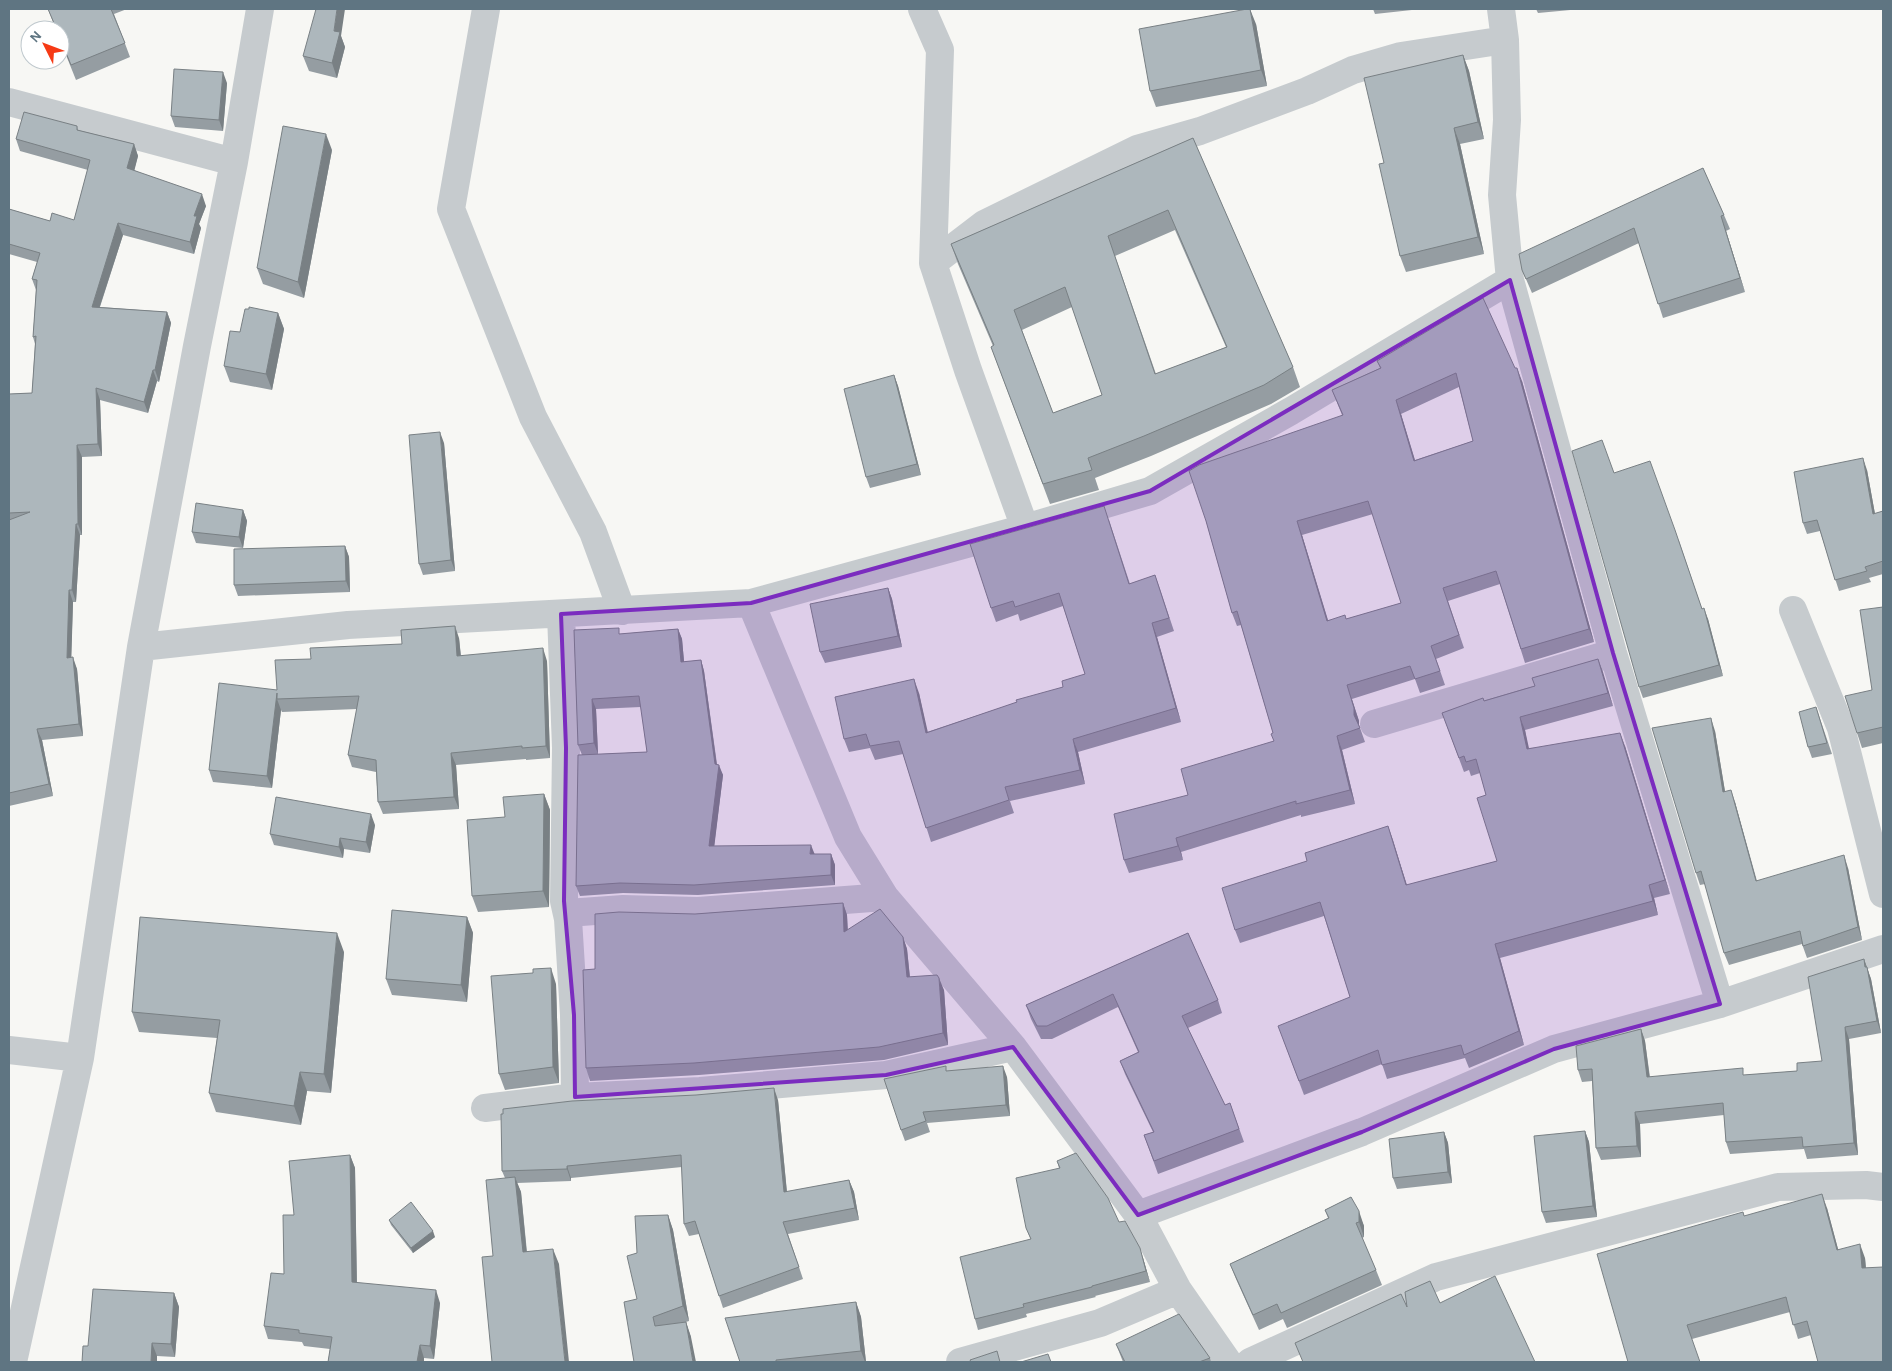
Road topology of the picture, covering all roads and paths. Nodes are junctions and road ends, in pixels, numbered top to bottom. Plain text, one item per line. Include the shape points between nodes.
1 (260, 9) edge
2 (486, 9) edge
3 (922, 9) edge
4 (1501, 9) edge
5 (1505, 40) junction
6 (9, 102) edge
7 (234, 162) junction
8 (933, 263) junction
9 (1510, 280) junction
10 (1025, 528) junction
11 (751, 602) junction
12 (1793, 610) dead end
13 (622, 611) junction
14 (561, 614) junction
15 (141, 647) junction
16 (1613, 654) junction
17 (1374, 724) dead end
18 (1883, 894) edge
19 (885, 897) junction
20 (567, 913) junction
21 (1883, 949) edge
22 (1720, 1004) junction
23 (1013, 1047) junction
24 (9, 1050) edge
25 (80, 1058) junction
26 (574, 1097) junction
27 (485, 1108) dead end
28 (1883, 1187) edge
29 (1138, 1215) junction
30 (1178, 1290) junction
31 (13, 1362) edge
32 (960, 1362) edge
33 (1228, 1362) edge
34 (1250, 1362) edge

1 - 7 street
2 - 13 street via 451,209 533,417 593,532
3 - 8 street via 940,50
4 - 5 street
5 - 8 street via 1401,56 1353,70 1308,91 1200,131 1137,149 984,224
5 - 9 street via 1507,120 1502,194
6 - 7 street
7 - 15 street
8 - 10 street
9 - 10 street via 1150,491
9 - 16 street
10 - 11 street
11 - 13 street
11 - 19 street via 848,837
12 - 18 street via 1841,728
13 - 14 street
14 - 15 street via 348,625
14 - 20 street via 566,748 564,901
15 - 25 street
16 - 17 street
16 - 22 street
19 - 20 street via 698,911 623,909
19 - 23 street
20 - 26 street via 574,1015
21 - 22 street
22 - 29 street via 1554,1049 1362,1132
23 - 26 street via 886,1075
23 - 29 street
24 - 25 street
25 - 31 street
26 - 27 street
28 - 34 street via 1778,1187 1454,1272
29 - 30 street
30 - 32 street via 1100,1323
30 - 33 street

